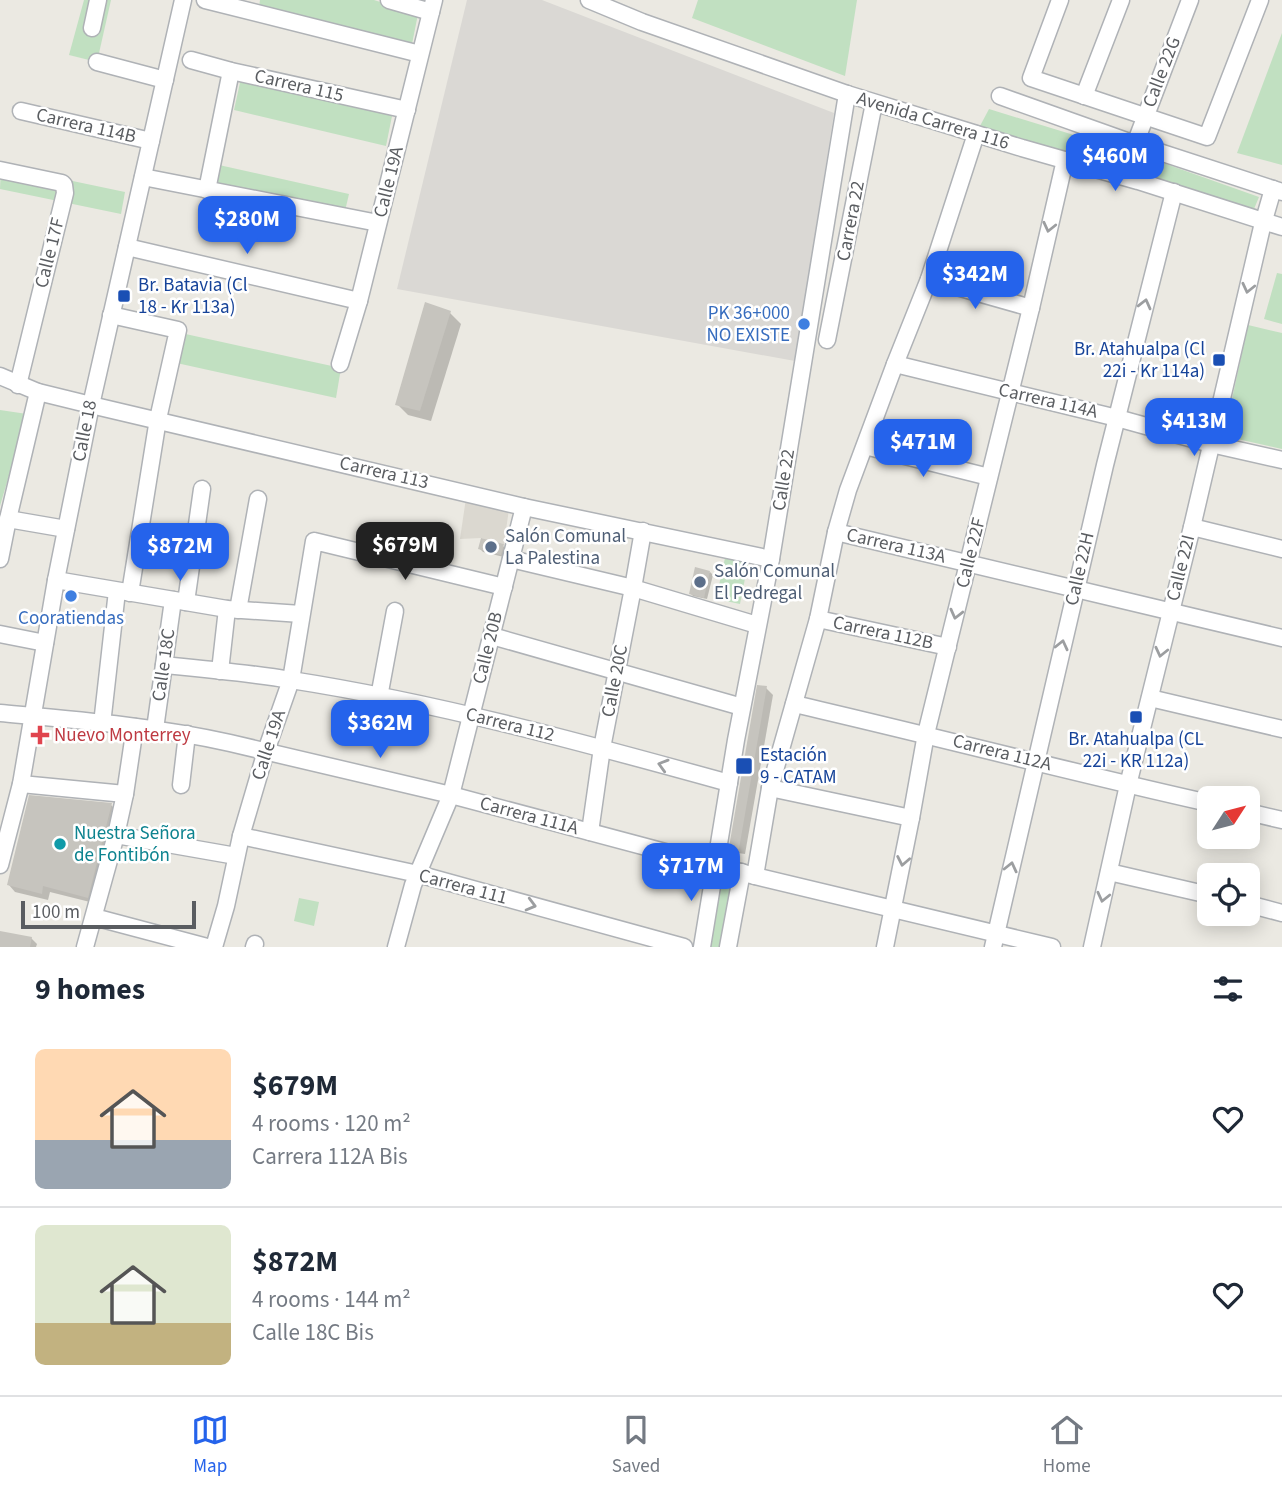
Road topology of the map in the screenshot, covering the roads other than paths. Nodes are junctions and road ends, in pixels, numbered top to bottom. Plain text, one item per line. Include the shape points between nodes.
1 (98, 0) edge
2 (183, 0) edge
3 (205, 0) edge
4 (389, 0) edge
5 (589, 0) edge
6 (1059, 0) edge
7 (1121, 0) edge
8 (1190, 0) edge
9 (1260, 0) edge
10 (251, 6) edge
11 (432, 6) edge
12 (92, 28) dead end
13 (421, 54) junction
14 (191, 60) dead end
15 (97, 62) dead end
16 (231, 71) junction
17 (165, 80) junction
18 (847, 94) junction
19 (1000, 96) dead end
20 (1084, 96) junction
21 (874, 103) junction
22 (407, 110) junction
23 (21, 111) dead end
24 (1145, 116) junction
25 (976, 134) junction
26 (151, 141) junction
27 (1135, 144) junction
28 (1065, 160) junction
29 (0, 170) edge
30 (143, 177) junction
31 (207, 190) junction
32 (1278, 191) edge
33 (1174, 192) junction
34 (1264, 221) junction
35 (379, 223) junction
36 (1282, 227) edge
37 (127, 247) junction
38 (929, 279) junction
39 (359, 301) junction
40 (1031, 308) junction
41 (111, 315) junction
42 (827, 340) dead end
43 (340, 363) dead end
44 (895, 364) junction
45 (0, 376) edge
46 (18, 384) junction
47 (38, 392) junction
48 (1009, 392) junction
49 (90, 405) junction
50 (1116, 418) junction
51 (158, 419) junction
52 (1211, 444) junction
53 (865, 446) junction
54 (1282, 460) edge
55 (989, 477) junction
56 (202, 489) dead end
57 (258, 499) dead end
58 (524, 507) junction
59 (8, 519) junction
60 (1192, 527) junction
61 (66, 529) junction
62 (643, 531) junction
63 (836, 532) junction
64 (1282, 549) edge
65 (0, 559) edge
66 (511, 559) junction
67 (771, 559) junction
68 (968, 563) junction
69 (56, 580) junction
70 (504, 587) junction
71 (634, 588) junction
72 (1075, 589) junction
73 (124, 592) junction
74 (180, 601) junction
75 (232, 609) junction
76 (395, 611) dead end
77 (1170, 611) junction
78 (301, 614) junction
79 (818, 619) junction
80 (757, 625) junction
81 (0, 634) edge
82 (492, 636) junction
83 (1282, 638) edge
84 (45, 643) junction
85 (948, 647) junction
86 (164, 665) junction
87 (220, 671) junction
88 (617, 671) junction
89 (291, 680) junction
90 (379, 697) junction
91 (1150, 698) junction
92 (794, 704) junction
93 (742, 707) junction
94 (0, 713) edge
95 (471, 715) junction
96 (33, 716) junction
97 (102, 723) junction
98 (135, 727) junction
99 (155, 729) junction
100 (1282, 729) edge
101 (187, 734) junction
102 (926, 734) junction
103 (602, 748) junction
104 (265, 751) junction
105 (1035, 761) junction
106 (729, 783) junction
107 (21, 784) junction
108 (181, 785) dead end
109 (1128, 785) junction
110 (770, 788) junction
111 (125, 794) junction
112 (451, 795) junction
113 (1197, 800) edge
114 (1260, 815) edge
115 (911, 818) junction
116 (1282, 820) edge
117 (590, 832) junction
118 (116, 835) junction
119 (241, 836) junction
120 (236, 856) junction
121 (0, 864) edge
122 (716, 866) junction
123 (1109, 872) junction
124 (418, 874) junction
125 (749, 874) junction
126 (1197, 892) edge
127 (1260, 907) edge
128 (893, 909) junction
129 (1282, 912) edge
130 (94, 917) junction
131 (995, 940) edge
132 (85, 947) edge
133 (207, 947) edge
134 (214, 947) edge
135 (396, 947) edge
136 (684, 947) edge
137 (702, 947) edge
138 (728, 947) edge
139 (885, 947) edge
140 (1052, 947) edge
141 (1092, 947) edge

1 - 12 street
2 - 17 street, Calle 18
3 - 10 street
4 - 11 street
5 - 18 street, Avenida Carrera 116
6 - 20 street via 1031,78
7 - 20 street
8 - 24 street, Calle 22G
9 - 24 street via 1207,137
10 - 13 street
11 - 13 street, Calle 19A
13 - 22 street, Calle 19A
14 - 16 street, Carrera 115
15 - 17 street
16 - 22 street, Carrera 115
16 - 31 street
17 - 26 street, Calle 18
18 - 21 street, Avenida Carrera 116
18 - 67 street, Calle 22
19 - 27 street
20 - 24 street
21 - 25 street, Avenida Carrera 116
21 - 42 street, Carrera 22
22 - 35 street, Calle 19A
23 - 26 street, Carrera 114B
24 - 27 street, Calle 22G
25 - 28 street, Avenida Carrera 116
25 - 38 street
26 - 30 street, Calle 18
27 - 32 street
28 - 33 street, Avenida Carrera 116
28 -> 40 street, Calle 22F
29 - 46 street, Calle 17F via 62,183 65,193
30 - 31 street
30 - 37 street, Calle 18
31 - 35 street
32 - 34 street, Calle 22I
33 - 34 street, Avenida Carrera 116
50 -> 33 street, Calle 22H
34 - 36 street, Avenida Carrera 116
34 -> 52 street, Calle 22I
35 - 39 street, Calle 19A
37 - 39 street
37 - 41 street, Calle 18
38 - 40 street
38 - 44 street
39 - 43 street, Calle 19A
40 - 48 street, Calle 22F
41 - 49 street, Calle 18
41 - 51 street via 178,330
44 - 48 street, Carrera 114A
44 - 53 street
45 - 46 street, Carrera 113
46 - 47 street, Carrera 113
47 - 49 street, Carrera 113
47 - 59 street
48 - 50 street, Carrera 114A
48 - 55 street, Calle 22F
49 - 51 street, Carrera 113
49 - 61 street, Calle 18
50 - 52 street, Carrera 114A
50 - 72 street, Calle 22H
51 - 58 street, Carrera 113
51 - 73 street
52 - 54 street, Carrera 114A
52 - 60 street, Calle 22I
53 - 55 street
53 - 63 street
55 - 68 street, Calle 22F
56 - 74 street, Calle 18C
57 - 75 street
58 - 62 street, Carrera 113
58 - 66 street, Calle 20B
59 - 61 street
59 - 65 street
60 - 64 street
60 - 77 street, Calle 22I
61 - 69 street, Calle 18
62 - 67 street, Carrera 113
62 - 71 street, Calle 20C
63 - 68 street, Carrera 113A
63 - 79 street
66 - 70 street, Calle 20B
66 - 71 street
67 - 80 street, Calle 22
68 - 72 street, Carrera 113A
68 -> 85 street, Calle 22F
69 - 73 street
69 - 84 street, Calle 18
70 - 78 street, Calle 19A via 314,541
70 - 82 street, Calle 20B
71 - 80 street
71 - 88 street, Calle 20C
72 - 77 street, Carrera 113A
105 -> 72 street, Calle 22H
73 - 74 street
73 - 97 street
74 - 75 street
74 - 86 street, Calle 18C
75 - 78 street
75 - 87 street
76 - 90 street
77 - 83 street, Carrera 113A
77 -> 91 street, Calle 22I
78 - 89 street, Calle 19A
79 - 85 street, Carrera 112B
79 - 92 street
80 - 93 street, Calle 22
81 - 84 street
82 - 88 street
82 - 95 street, Calle 20B
84 - 96 street, Calle 18
85 - 102 street, Calle 22F
86 - 87 street, Carrera 112
86 - 99 street, Calle 18C
87 - 89 street, Carrera 112
88 - 93 street
88 - 103 street, Calle 20C
89 - 90 street, Carrera 112
89 - 104 street, Calle 19A
90 - 95 street, Carrera 112
91 - 100 street
91 - 109 street, Calle 22I
92 - 102 street, Carrera 112A
92 - 110 street
93 - 106 street, Calle 22
94 - 96 street, Carrera 111A
95 - 103 street, Carrera 112
95 - 112 street, Calle 20B
96 - 97 street, Carrera 111A
96 - 107 street, Calle 18
97 - 98 street, Carrera 111A
98 - 99 street, Carrera 111A
98 - 111 street
99 - 101 street, Carrera 111A
101 - 104 street, Carrera 111A
101 - 108 street
102 - 105 street, Carrera 112A
102 - 115 street, Calle 22F
106 -> 103 street, Carrera 112
103 - 117 street, Calle 20C
104 - 112 street, Carrera 111A
104 - 119 street, Calle 19A
105 - 109 street, Carrera 112A
131 -> 105 street, Calle 22H
106 - 122 street, Calle 22
107 - 111 street
107 - 121 street, Calle 18
109 - 113 street, Carrera 112A
109 - 123 street, Calle 22I
110 - 115 street
110 - 125 street
111 - 118 street
112 - 117 street, Carrera 111A
112 - 124 street, Calle 20B
114 - 116 street
115 -> 128 street, Calle 22F
117 - 122 street, Carrera 111A
118 - 120 street
118 - 130 street
119 - 120 street, Calle 19A
119 - 124 street, Carrera 111
120 - 134 street, Calle 19A
122 - 125 street, Carrera 111A
122 - 137 street, Calle 22
123 - 126 street
123 -> 141 street, Calle 22I
124 - 135 street, Calle 20B
124 -> 136 street, Carrera 111
125 - 128 street, Carrera 111A
125 - 138 street
127 - 129 street
128 - 131 street, Carrera 111A
128 - 139 street, Calle 22F
130 - 132 street
130 - 133 street
131 - 140 street, Carrera 111A

